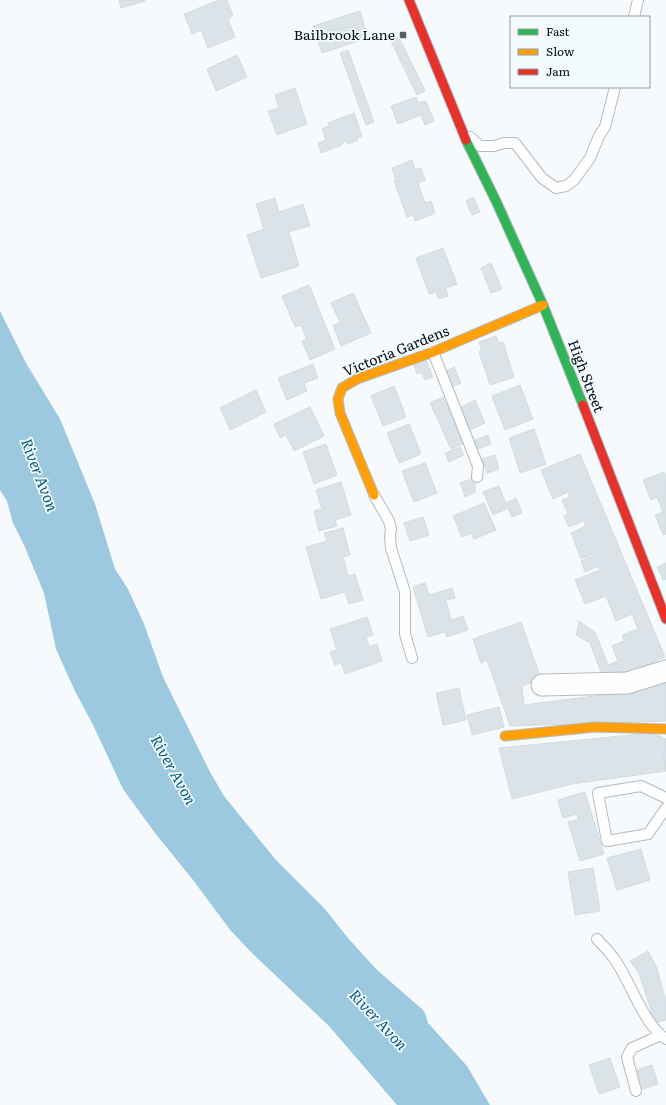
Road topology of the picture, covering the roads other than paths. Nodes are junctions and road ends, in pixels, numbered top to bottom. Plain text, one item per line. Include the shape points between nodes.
1 (409, 0) edge
2 (638, 0) edge
3 (634, 16) edge
4 (614, 88) edge
5 (462, 131) junction
6 (543, 305) junction
7 (433, 352) junction
8 (478, 477) dead end
9 (374, 495) joint
10 (666, 619) edge
11 (412, 658) dead end
12 (666, 671) edge
13 (542, 685) dead end
14 (666, 729) edge
15 (505, 736) dead end
16 (666, 798) edge
17 (666, 808) edge
18 (597, 939) dead end
19 (663, 1037) edge
20 (636, 1091) dead end

1 - 5 street, High Street
2 - 3 lane
4 - 5 lane via 605,127 590,158 574,180 566,186 556,188 542,178 515,143 480,146
5 - 6 street, High Street
6 - 7 street, Victoria Gardens
6 - 10 street, High Street
7 - 8 lane via 478,466
7 - 9 street, Victoria Gardens via 357,379 342,388 338,399 340,413
9 - 11 lane via 391,529 391,548 405,592 405,634
12 - 13 street via 627,683
14 - 15 street via 595,727
16 - 17 lane via 641,786 598,794 607,841 648,834
18 - 19 lane via 617,962 643,1011
19 - 20 lane via 632,1048 627,1057

